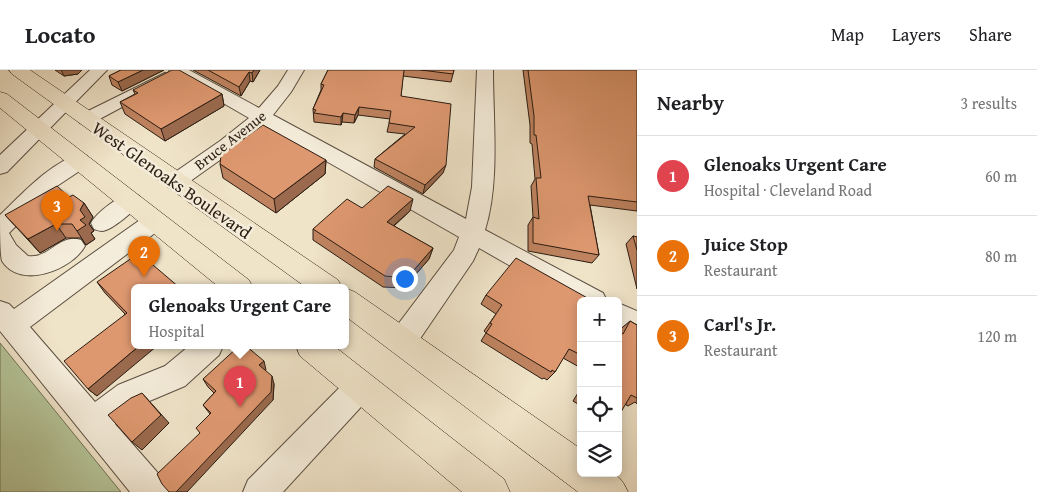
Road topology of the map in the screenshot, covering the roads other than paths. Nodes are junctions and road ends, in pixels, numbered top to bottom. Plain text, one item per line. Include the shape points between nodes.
1 (18, 70) edge
2 (99, 70) edge
3 (178, 70) edge
4 (296, 70) edge
5 (485, 70) edge
6 (0, 98) edge
7 (64, 104) junction
8 (263, 117) junction
9 (86, 119) junction
10 (40, 129) junction
11 (80, 160) junction
12 (0, 167) edge
13 (176, 182) junction
14 (130, 201) junction
15 (155, 221) junction
16 (102, 224) dead end
17 (0, 228) edge
18 (472, 234) junction
19 (0, 237) edge
20 (73, 246) dead end
21 (234, 284) edge
22 (322, 284) edge
23 (587, 297) edge
24 (349, 303) edge
25 (622, 316) edge
26 (6, 318) edge
27 (637, 324) edge
28 (403, 340) junction
29 (206, 349) edge
30 (315, 349) edge
31 (361, 386) junction
32 (93, 422) junction
33 (577, 468) edge
34 (589, 477) edge
35 (152, 492) edge
36 (260, 492) edge
37 (491, 492) edge
38 (609, 492) edge

1 - 7 main road, West Glenoaks Boulevard
2 - 7 street
3 - 8 street
3 - 9 street
4 - 8 street, Bruce Avenue via 285,91
5 - 18 street via 483,187 480,211
6 - 10 main road, West Glenoaks Boulevard
7 - 9 main road, West Glenoaks Boulevard
7 - 10 street
8 - 13 street, Bruce Avenue
8 - 18 street
9 - 13 main road, West Glenoaks Boulevard
10 - 11 main road, West Glenoaks Boulevard
10 - 12 street
11 - 14 main road, West Glenoaks Boulevard
11 - 17 street via 47,182
13 - 22 main road, West Glenoaks Boulevard
14 - 15 main road, West Glenoaks Boulevard
14 - 16 street
15 - 21 main road, West Glenoaks Boulevard
15 - 26 street
18 - 23 street
18 - 28 street via 465,254
19 - 20 street via 12,258 25,267 41,266
24 - 28 main road
25 - 27 street
26 - 32 street
28 - 33 main road
29 - 32 street via 175,376 129,395
30 - 31 main road
31 - 36 street
31 - 37 main road
32 - 35 street
34 - 38 main road

